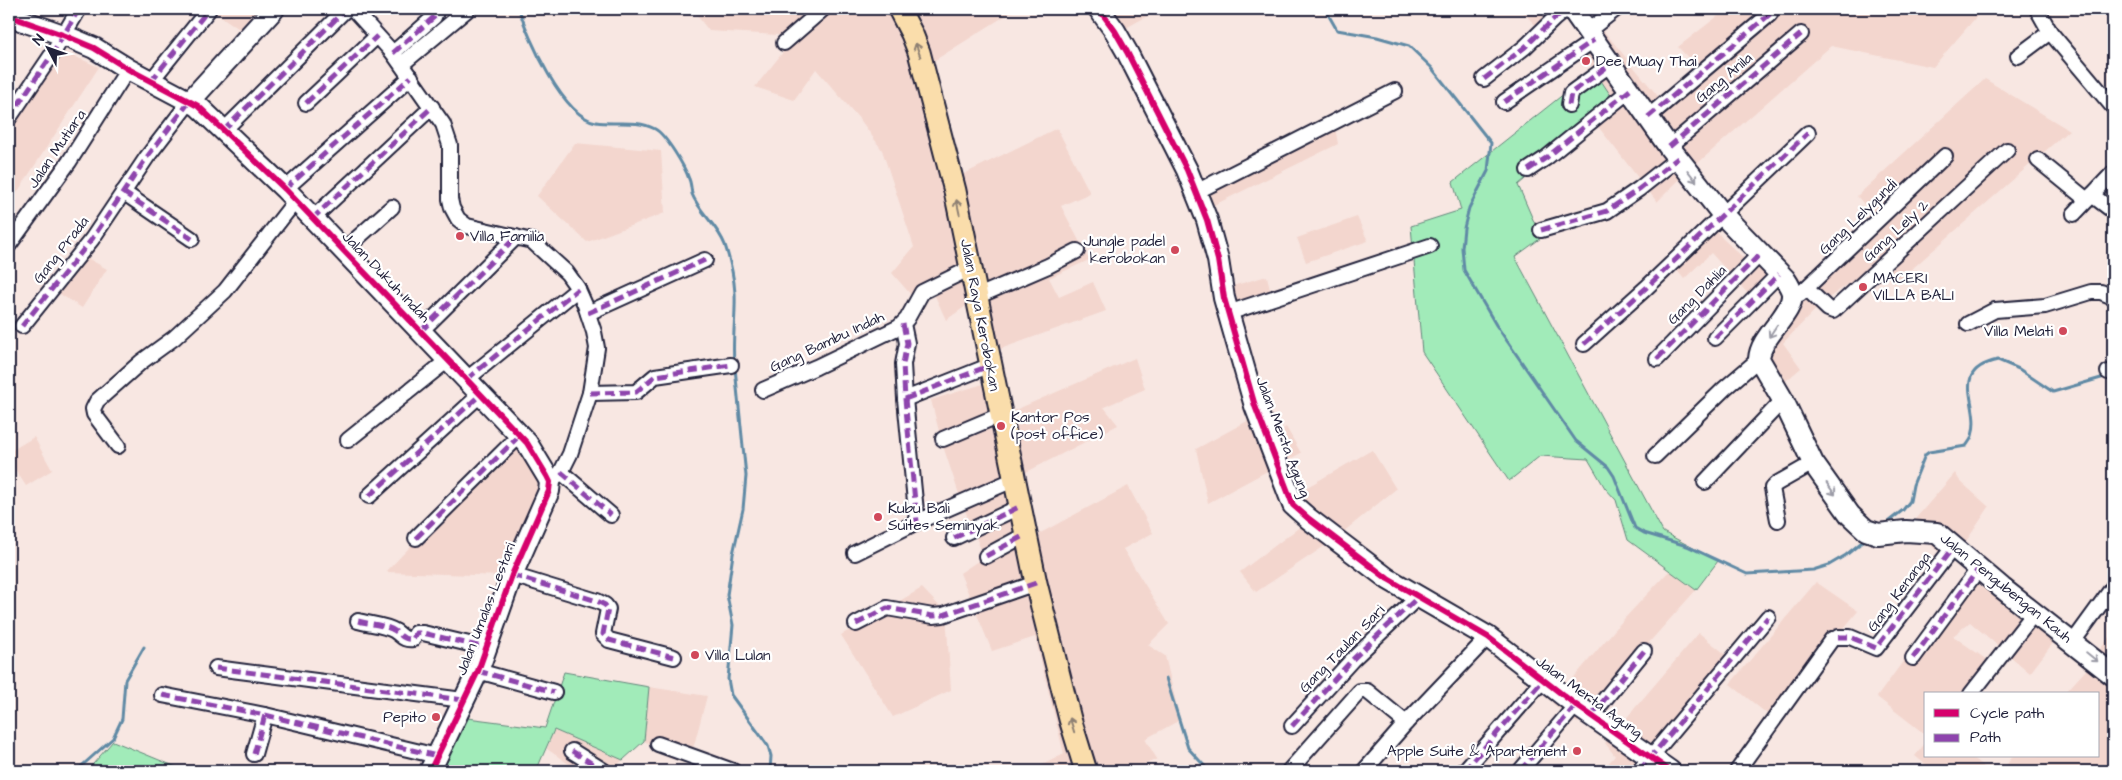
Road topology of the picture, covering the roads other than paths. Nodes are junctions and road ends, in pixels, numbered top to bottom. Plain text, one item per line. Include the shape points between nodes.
1 (78, 9) edge
2 (209, 9) edge
3 (274, 9) edge
4 (346, 9) edge
5 (353, 9) edge
6 (437, 9) edge
7 (468, 9) edge
8 (823, 9) edge
9 (898, 9) edge
10 (1099, 9) edge
11 (1566, 9) edge
12 (1572, 9) edge
13 (1616, 9) edge
14 (2037, 9) edge
15 (1770, 14) dead end
16 (9, 16) edge
17 (2050, 32) junction
18 (1801, 34) dead end
19 (63, 35) junction
20 (1591, 35) junction
21 (378, 36) junction
22 (784, 43) dead end
23 (2018, 56) dead end
24 (398, 59) junction
25 (1611, 64) junction
26 (128, 69) junction
27 (411, 77) junction
28 (1484, 79) dead end
29 (151, 81) junction
30 (1630, 90) junction
31 (1394, 91) dead end
32 (190, 101) junction
33 (1504, 102) dead end
34 (306, 103) dead end
35 (1569, 105) dead end
36 (2113, 106) edge
37 (432, 107) junction
38 (1648, 116) junction
39 (9, 118) edge
40 (223, 131) junction
41 (1808, 133) dead end
42 (2007, 150) dead end
43 (1673, 152) junction
44 (1945, 156) dead end
45 (2038, 160) dead end
46 (1528, 170) dead end
47 (2113, 173) edge
48 (123, 192) junction
49 (1196, 192) junction
50 (290, 195) junction
51 (2090, 197) junction
52 (392, 207) dead end
53 (2113, 211) edge
54 (2074, 214) dead end
55 (1723, 215) junction
56 (312, 219) junction
57 (1541, 230) dead end
58 (516, 237) junction
59 (192, 239) dead end
60 (9, 245) edge
61 (1430, 246) dead end
62 (343, 251) junction
63 (1077, 251) dead end
64 (1760, 254) junction
65 (705, 260) dead end
66 (971, 268) junction
67 (1779, 274) junction
68 (578, 289) junction
69 (1799, 293) junction
70 (976, 297) junction
71 (2113, 297) edge
72 (588, 313) junction
73 (1228, 313) junction
74 (904, 324) junction
75 (1968, 324) dead end
76 (22, 326) dead end
77 (421, 331) junction
78 (1715, 338) dead end
79 (1584, 344) dead end
80 (1657, 359) dead end
81 (1760, 359) junction
82 (450, 360) junction
83 (731, 365) dead end
84 (990, 365) junction
85 (467, 379) junction
86 (763, 390) dead end
87 (590, 393) junction
88 (481, 394) junction
89 (905, 400) junction
90 (1783, 400) junction
91 (1000, 415) junction
92 (520, 435) junction
93 (943, 439) dead end
94 (348, 440) dead end
95 (118, 446) dead end
96 (1655, 456) dead end
97 (1813, 463) junction
98 (555, 477) junction
99 (1013, 480) junction
100 (1705, 482) dead end
101 (369, 496) dead end
102 (1019, 507) junction
103 (611, 515) dead end
104 (1778, 520) dead end
105 (917, 522) junction
106 (1025, 535) junction
107 (416, 538) dead end
108 (954, 538) dead end
109 (1954, 546) junction
110 (855, 553) dead end
111 (986, 556) dead end
112 (1978, 568) junction
113 (512, 574) junction
114 (1036, 583) junction
115 (2113, 586) edge
116 (1418, 597) junction
117 (2034, 612) junction
118 (1768, 617) dead end
119 (358, 621) dead end
120 (856, 624) dead end
121 (1488, 637) junction
122 (2073, 642) junction
123 (486, 648) junction
124 (1644, 651) dead end
125 (674, 657) dead end
126 (1913, 658) dead end
127 (216, 668) dead end
128 (478, 671) junction
129 (2113, 675) edge
130 (1543, 680) junction
131 (554, 692) dead end
132 (1973, 692) edge
133 (162, 695) dead end
134 (463, 700) junction
135 (1584, 710) junction
136 (265, 715) junction
137 (1406, 723) junction
138 (1292, 726) dead end
139 (658, 744) dead end
140 (572, 752) dead end
141 (254, 754) dead end
142 (433, 764) edge
143 (1645, 764) edge
144 (604, 771) edge
145 (733, 771) edge
146 (1086, 771) edge
147 (1289, 771) edge
148 (1364, 771) edge
149 (1464, 771) edge
150 (1520, 771) edge
151 (1670, 771) edge
152 (1737, 771) edge

1 - 19 street
2 - 29 street
3 - 32 street
4 - 40 street
5 - 21 street
6 - 24 street via 434,17
7 - 24 street
8 - 22 street
66 -> 9 main road, Jalan Raya Kerobokan via 924,69 912,34
10 - 49 street, Jalan Merta Agung via 1127,52
11 - 28 street
12 - 20 street
13 - 20 street
14 - 17 street
15 - 38 street
16 - 19 street, Jalan Dukuh Indah
17 - 23 street
17 - 36 street
18 - 43 street, Gang Anila
19 - 26 street, Jalan Dukuh Indah via 94,48
19 - 39 street
20 - 25 street
20 - 33 street
21 - 24 street
21 - 34 street
24 - 27 street
25 - 30 street
25 - 35 street via 1575,90
26 - 29 street, Jalan Dukuh Indah
26 - 60 street, Jalan Mutiara via 69,162
27 - 37 street
27 - 50 street
29 - 32 street, Jalan Dukuh Indah
30 - 38 street
30 - 46 street
31 - 49 street
32 - 40 street, Jalan Dukuh Indah
32 - 48 street, Gang Prada
37 - 56 street
37 - 58 street via 450,144 450,199 454,214 467,226
38 - 43 street
40 - 50 street, Jalan Dukuh Indah
41 - 55 street
42 - 69 street, Gang Lely 2 via 1834,311
43 -> 55 street
43 - 57 street, Gang Anila via 1639,189 1610,209
44 - 69 street, Gang Lelygundi
45 - 51 street
47 - 51 street
48 - 59 street
48 - 76 street, Gang Prada via 92,239
49 - 73 street, Jalan Merta Agung via 1214,240
50 - 56 street, Jalan Dukuh Indah
50 - 95 street via 225,291 97,401 94,414
51 - 53 street
51 - 54 street
52 - 62 street
55 - 64 street
55 - 79 street
56 - 62 street, Jalan Dukuh Indah
58 - 68 street via 532,241 545,251
58 - 77 street
61 - 73 street
62 - 77 street, Jalan Dukuh Indah
63 - 70 street
64 - 67 street
64 - 80 street, Gang Dahlia
65 - 72 street
66 - 70 main road, Jalan Raya Kerobokan
66 - 74 street, Gang Bambu Indah via 918,296
67 - 69 street via 1792,292
67 - 78 street
68 - 72 street
68 - 85 street
69 -> 81 street via 1763,346
70 - 84 main road, Jalan Raya Kerobokan
71 - 75 street via 2091,292 2044,306 1995,310
72 - 87 street via 596,348
73 - 116 street, Jalan Merta Agung via 1255,406 1293,505 1388,579
74 - 86 street, Gang Bambu Indah
74 - 89 street
77 - 82 street, Jalan Dukuh Indah
81 - 90 street, Jalan Pengubengan Kauh
81 - 96 street
82 - 85 street, Jalan Dukuh Indah
82 - 94 street
83 - 87 street via 656,376 636,392
84 - 89 street
84 - 91 main road, Jalan Raya Kerobokan
85 - 88 street, Jalan Dukuh Indah
87 - 98 street via 578,434
88 - 92 street, Jalan Dukuh Indah
88 - 101 street
89 - 105 street
90 - 97 street, Jalan Pengubengan Kauh
90 - 100 street
91 - 93 street
91 - 99 main road, Jalan Raya Kerobokan
92 - 98 street, Jalan Dukuh Indah
92 - 107 street
97 - 104 street via 1772,488
97 -> 109 street, Jalan Pengubengan Kauh via 1850,515 1875,533 1934,532
98 - 103 street
98 - 113 street, Jalan Umalas Lestari
99 - 102 main road, Jalan Raya Kerobokan
99 - 105 street
102 - 106 main road, Jalan Raya Kerobokan
102 - 108 street
105 - 110 street
106 - 111 street
106 - 114 main road, Jalan Raya Kerobokan
109 - 112 street, Jalan Pengubengan Kauh
109 - 152 street, Gang Kenanga via 1876,648 1850,637 1835,638
112 - 117 street, Jalan Pengubengan Kauh
112 - 126 street
113 - 123 street, Jalan Umalas Lestari
113 - 125 street via 597,600 608,609 604,634 608,640
114 - 120 street via 944,615 888,608
146 -> 114 main road, Jalan Raya Kerobokan
115 - 122 street
116 - 121 street, Jalan Merta Agung
116 - 138 street, Gang Taulan Sari via 1352,660
117 - 122 street, Jalan Pengubengan Kauh
117 - 132 street
118 - 143 street
119 - 123 street via 394,630 400,637 413,639 416,634 423,633
121 - 130 street, Jalan Merta Agung
121 - 137 street
122 -> 129 street, Jalan Pengubengan Kauh
123 - 128 street, Jalan Umalas Lestari
124 - 135 street
127 - 134 street
128 - 131 street
128 - 134 street, Jalan Umalas Lestari
130 - 135 street, Jalan Merta Agung
130 - 149 street
133 - 136 street
134 - 142 street, Jalan Umalas Lestari
135 - 143 street, Jalan Merta Agung
135 - 150 street
136 - 141 street
136 - 142 street
137 - 147 street via 1367,691 1360,691
137 - 148 street
139 - 145 street
140 - 144 street
143 - 151 street, Jalan Merta Agung

